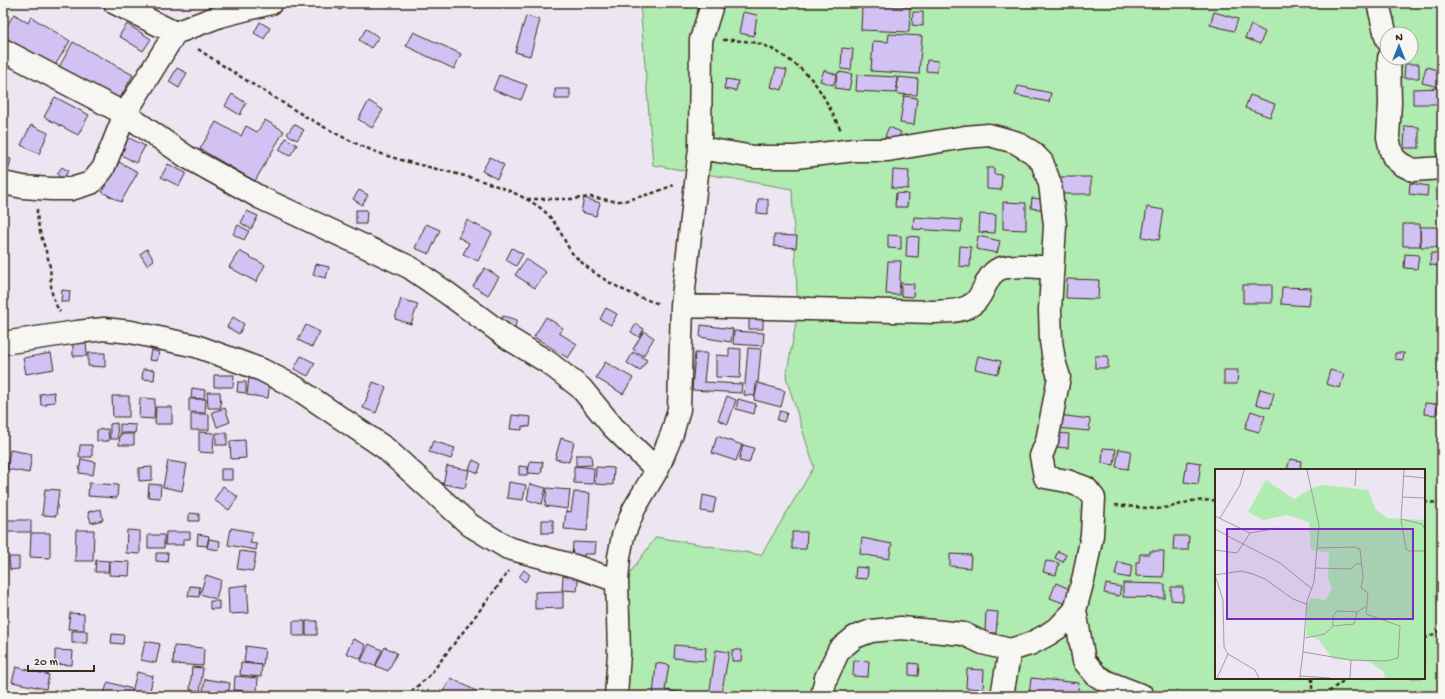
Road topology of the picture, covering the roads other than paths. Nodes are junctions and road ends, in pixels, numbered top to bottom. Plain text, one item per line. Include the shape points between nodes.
1 (116, 3) edge
2 (271, 3) edge
3 (711, 3) edge
4 (1378, 3) edge
5 (1384, 26) edge
6 (175, 34) junction
7 (3, 50) edge
8 (1389, 66) edge
9 (125, 114) junction
10 (700, 148) junction
11 (1442, 168) edge
12 (3, 183) edge
13 (1052, 268) junction
14 (682, 306) junction
15 (3, 344) edge
16 (657, 470) junction
17 (617, 581) junction
18 (1075, 610) junction
19 (1010, 650) junction
20 (616, 696) edge
21 (822, 696) edge
22 (1002, 696) edge
23 (1143, 696) edge

1 - 6 street
2 - 6 street via 220,16
3 - 10 street via 701,40
4 - 5 street
6 - 9 street
7 - 9 street
8 - 11 street via 1388,137 1394,158 1413,170
9 - 12 street via 103,169 91,183 71,189
9 - 16 street via 187,157 261,198 409,267 508,338 549,363 581,388 613,427
10 - 13 street via 773,158 854,150 888,150 989,135 1015,142 1032,152 1042,162 1050,184 1055,226
10 - 14 street
13 - 14 street via 1001,268 992,273 974,303 961,310 935,312
13 - 18 street via 1051,341 1059,377 1047,441 1040,456 1044,477 1086,488 1094,498 1092,535
14 - 16 street via 679,410
15 - 17 street via 104,329 196,346 262,370 295,387 385,448 470,525 508,548 575,566
16 - 17 street via 634,509 623,536
17 - 20 street via 619,653
18 - 19 street via 1059,627 1047,635
18 - 23 street via 1084,661 1096,675
19 - 21 street via 983,643 964,634 901,628 871,631 855,637 839,650 826,678
19 - 22 street

